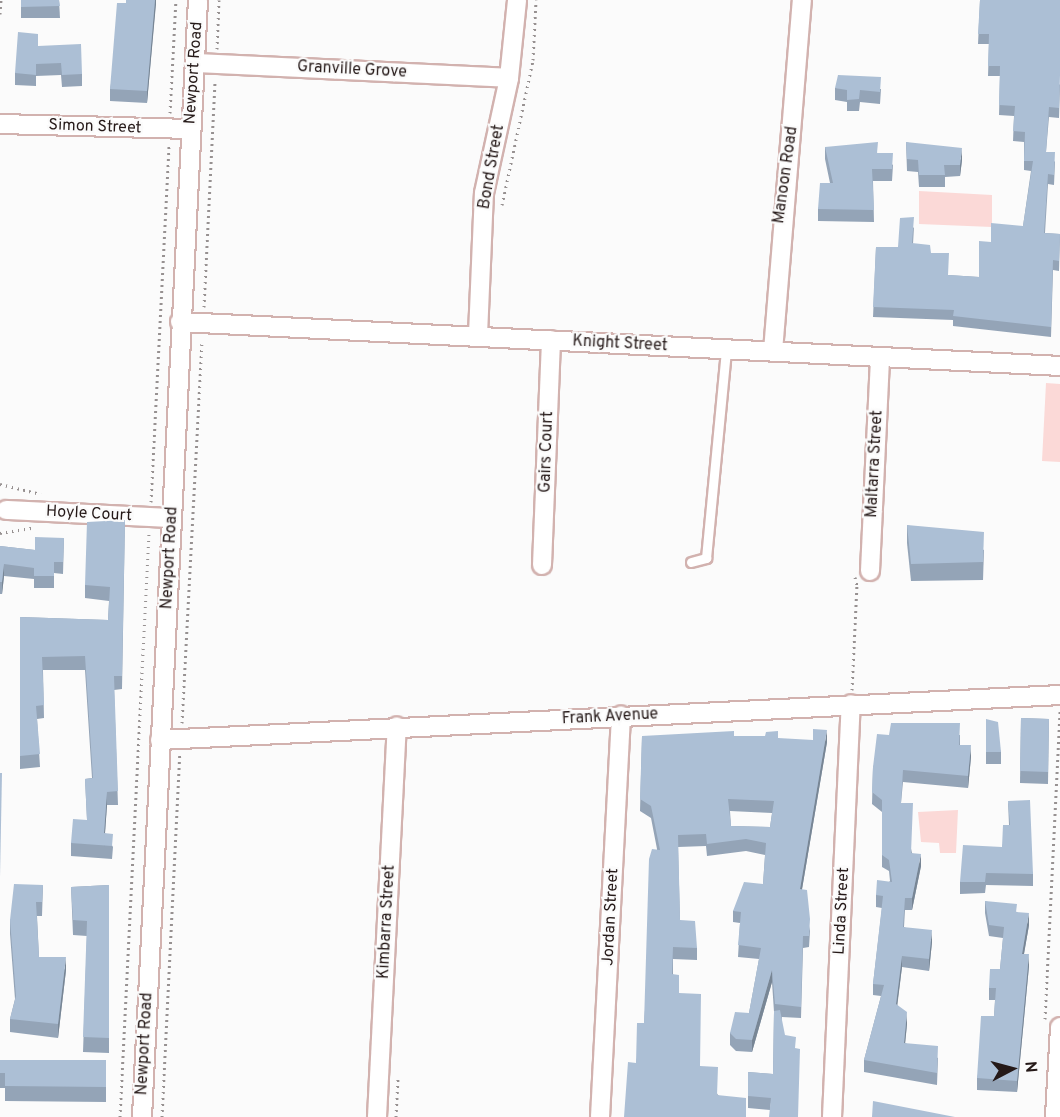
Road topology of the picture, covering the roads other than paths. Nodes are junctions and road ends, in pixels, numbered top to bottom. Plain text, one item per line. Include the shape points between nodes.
1 (198, 0) edge
2 (517, 0) edge
3 (802, 0) edge
4 (195, 63) junction
5 (508, 78) junction
6 (0, 124) edge
7 (190, 129) junction
8 (180, 322) junction
9 (478, 335) junction
10 (551, 340) junction
11 (726, 349) junction
12 (773, 351) junction
13 (880, 358) junction
14 (1060, 366) edge
15 (6, 510) dead end
16 (171, 518) junction
17 (691, 562) dead end
18 (542, 565) dead end
19 (870, 571) road end
20 (1060, 695) edge
21 (851, 704) junction
22 (621, 716) junction
23 (397, 728) junction
24 (160, 740) junction
25 (1052, 1026) edge
26 (142, 1117) edge
27 (377, 1117) edge
28 (600, 1117) edge
29 (832, 1117) edge
30 (1055, 1117) edge

1 - 4 street, Newport Road
2 - 5 street, Bond Street
3 - 12 street, Manoon Road
4 - 5 street, Granville Grove
4 - 7 street, Newport Road
5 - 9 street, Bond Street via 484,193
6 - 7 street, Simon Street
7 - 8 street, Newport Road
8 - 9 street, Knight Street
8 - 16 street, Newport Road
9 - 10 street, Knight Street
10 - 11 street, Knight Street
10 - 18 street, Gairs Court
11 - 12 street, Knight Street
11 - 17 lane via 706,558
12 - 13 street, Knight Street
13 - 14 street, Knight Street
13 - 19 street, Maltarra Street
15 - 16 street, Hoyle Court via 150,508
16 - 24 street, Newport Road
20 - 21 street, Frank Avenue
21 - 22 street, Frank Avenue
21 - 29 street, Linda Street
22 - 23 street, Frank Avenue
22 - 28 street, Jordan Street
23 - 24 street, Frank Avenue
23 - 27 street, Kimbarra Street
24 - 26 street, Newport Road
25 - 30 street

